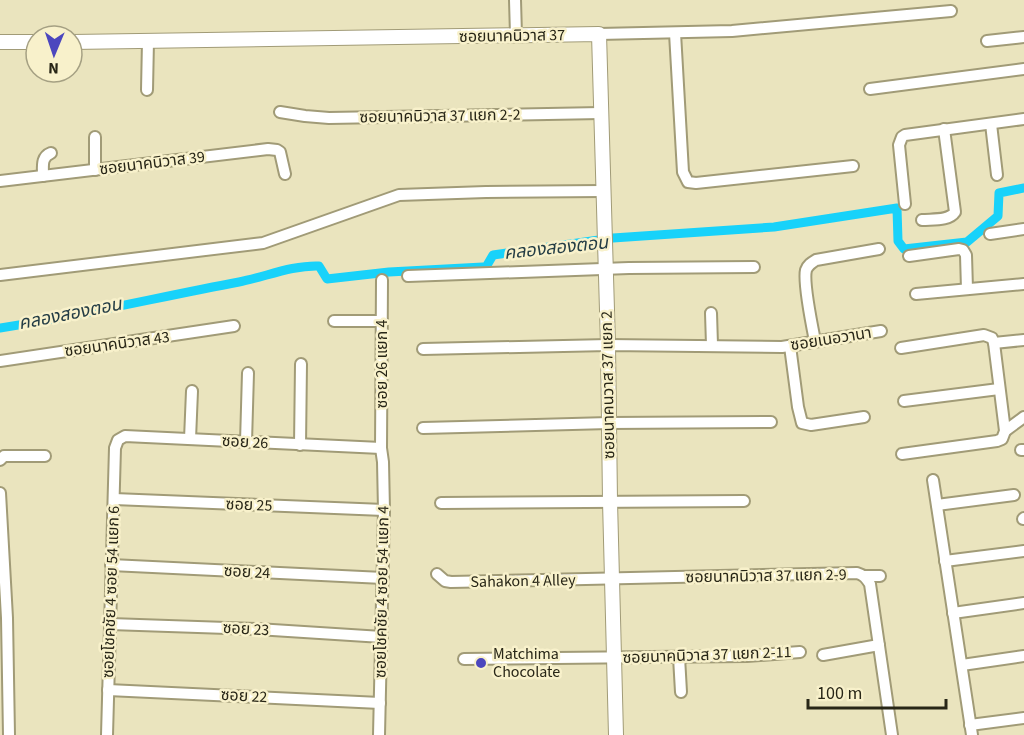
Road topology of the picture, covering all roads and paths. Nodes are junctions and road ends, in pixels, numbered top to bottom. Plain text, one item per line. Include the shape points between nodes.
1 (515, 0) edge
2 (951, 11) dead end
3 (675, 33) junction
4 (599, 34) junction
5 (516, 35) junction
6 (1024, 37) edge
7 (147, 41) junction
8 (987, 41) dead end
9 (0, 42) edge
10 (24, 42) edge
11 (84, 42) edge
12 (1024, 69) edge
13 (870, 89) dead end
14 (147, 90) dead end
15 (280, 112) dead end
16 (601, 113) junction
17 (1024, 119) edge
18 (991, 124) junction
19 (944, 129) junction
20 (94, 137) dead end
21 (51, 153) dead end
22 (852, 166) dead end
23 (95, 170) junction
24 (285, 174) dead end
25 (998, 175) dead end
26 (43, 176) junction
27 (0, 181) edge
28 (603, 192) junction
29 (905, 204) dead end
30 (922, 220) dead end
31 (1024, 229) edge
32 (990, 234) dead end
33 (879, 249) dead end
34 (909, 256) dead end
35 (754, 267) dead end
36 (606, 269) junction
37 (0, 275) edge
38 (408, 276) dead end
39 (382, 280) dead end
40 (1024, 284) edge
41 (967, 290) junction
42 (916, 294) dead end
43 (711, 313) dead end
44 (334, 321) dead end
45 (382, 321) junction
46 (234, 326) dead end
47 (881, 331) dead end
48 (1024, 340) edge
49 (815, 341) junction
50 (994, 343) junction
51 (608, 345) junction
52 (712, 345) junction
53 (786, 346) junction
54 (901, 348) dead end
55 (423, 349) dead end
56 (0, 361) edge
57 (301, 364) dead end
58 (248, 373) dead end
59 (999, 389) junction
60 (192, 391) dead end
61 (904, 401) dead end
62 (864, 417) dead end
63 (1024, 417) edge
64 (771, 422) dead end
65 (609, 423) junction
66 (423, 428) dead end
67 (1005, 432) junction
68 (190, 439) junction
69 (246, 442) junction
70 (300, 445) junction
71 (115, 448) joint
72 (381, 448) junction
73 (902, 454) dead end
74 (45, 456) dead end
75 (0, 460) edge
76 (933, 480) dead end
77 (0, 493) edge
78 (1014, 495) dead end
79 (114, 499) junction
80 (610, 501) junction
81 (744, 501) dead end
82 (441, 503) dead end
83 (937, 505) junction
84 (384, 510) junction
85 (1024, 551) edge
86 (945, 561) junction
87 (111, 565) junction
88 (437, 574) dead end
89 (865, 576) junction
90 (880, 576) dead end
91 (383, 578) junction
92 (612, 579) junction
93 (1024, 603) edge
94 (953, 613) junction
95 (110, 624) junction
96 (382, 637) junction
97 (879, 645) junction
98 (800, 652) dead end
99 (823, 654) dead end
100 (1024, 656) edge
101 (614, 657) junction
102 (679, 657) junction
103 (464, 659) dead end
104 (962, 665) junction
105 (108, 690) junction
106 (681, 692) dead end
107 (4, 699) edge
108 (380, 703) junction
109 (1024, 718) edge
110 (971, 730) edge
111 (9, 735) edge
112 (107, 735) edge
113 (379, 735) edge
114 (616, 735) edge
115 (892, 735) edge

1 - 5 street
2 - 3 street, ซอยนาคนิวาส 37
3 - 4 street, ซอยนาคนิวาส 37
3 - 22 street via 683,172 688,182
4 - 5 street, ซอยนาคนิวาส 37
4 - 16 street, ซอยนาคนวาส 37 แยก 2
5 - 7 street, ซอยนาคนิวาส 37
6 - 8 street
7 - 11 street, ซอยนาคนิวาส 37
7 - 14 street
9 - 10 street
12 - 13 street
15 - 16 street, ซอยนาคนิวาส 37 แยก 2-2 via 328,118
16 - 28 street, ซอยนาคนวาส 37 แยก 2
17 - 18 street
18 - 19 street
18 - 25 street
19 - 29 street via 900,139
19 - 30 street via 955,212 947,218
20 - 23 street
21 - 26 street via 43,158
23 - 24 street, ซอยนาคนิวาส 39 via 268,149 282,154
23 - 26 street, ซอยนาคนิวาส 39
26 - 27 street, ซอยนาคนิวาส 39
28 - 36 street, ซอยนาคนวาส 37 แยก 2
28 - 37 street via 399,195 263,243
31 - 32 street
33 - 49 street via 816,260 807,267 806,287
34 - 41 street via 963,250
35 - 36 street
36 - 38 street
36 - 51 street, ซอยนาคนวาส 37 แยก 2
39 - 45 street, ซอย 26 แยก 4
40 - 41 street
41 - 42 street
43 - 52 street
44 - 45 street
45 - 72 street, ซอย 26 แยก 4
46 - 56 street, ซอยนาคนิวาส 43
47 - 49 street, ซอยเนอวานา
48 - 50 street
49 - 53 street, ซอยเนอวานา
50 - 54 street via 984,336
50 - 59 street
51 - 52 street, ซอยเนอวานา
51 - 55 street, ซอยเนอวานา
51 - 65 street, ซอยนาคนวาส 37 แยก 2
52 - 53 street, ซอยเนอวานา
53 - 62 street via 802,423
57 - 70 street
58 - 69 street
59 - 61 street
59 - 67 street
60 - 68 street
63 - 67 street
64 - 65 street
65 - 66 street
65 - 80 street, ซอยนาคนวาส 37 แยก 2
67 - 73 street via 997,441
68 - 69 street, ซอย 26
68 - 71 street, ซอย 26 via 126,436 118,440
69 - 70 street, ซอย 26
70 - 72 street, ซอย 26
71 - 79 street, ซอยโชคชัย 4 ซอย 54 แยก 6
72 - 84 street, ซอยโชคชัย 4 ซอย 54 แยก 4
74 - 75 street via 4,456
76 - 83 street
77 - 107 street via 7,618
78 - 83 street
79 - 84 street, ซอย 25
79 - 87 street, ซอยโชคชัย 4 ซอย 54 แยก 6
80 - 81 street
80 - 82 street
80 - 92 street, ซอยนาคนวาส 37 แยก 2
83 - 86 street
84 - 91 street, ซอยโชคชัย 4 ซอย 54 แยก 4
85 - 86 street
86 - 94 street
87 - 91 street, ซอย 24
87 - 95 street, ซอยโชคชัย 4 ซอย 54 แยก 6
88 - 92 street, Sahakon 4 Alley via 451,582
89 - 90 street
89 - 92 street, ซอยนาคนิวาส 37 แยก 2-9 via 858,573
89 - 97 street, ซอยนาคนิวาส 37 แยก 2-9 via 870,584
91 - 96 street, ซอยโชคชัย 4 ซอย 54 แยก 4
92 - 101 street, ซอยนาคนวาส 37 แยก 2
93 - 94 street
94 - 104 street
95 - 96 street, ซอย 23
95 - 105 street, ซอยโชคชัย 4 ซอย 54 แยก 6
96 - 108 street, ซอยโชคชัย 4 ซอย 54 แยก 4
97 - 99 street
97 - 115 street, ซอยนาคนิวาส 37 แยก 2-9
98 - 102 street, ซอยนาคนิวาส 37 แยก 2-11
100 - 104 street
101 - 102 street, ซอยนาคนิวาส 37 แยก 2-11
101 - 103 street
101 - 114 street, ซอยนาคนวาส 37 แยก 2
102 - 106 street
104 - 110 street
105 - 108 street, ซอย 22
105 - 112 street, ซอยโชคชัย 4 ซอย 54 แยก 6
107 - 111 street
108 - 113 street, ซอยโชคชัย 4 ซอย 54 แยก 4
109 - 110 street

